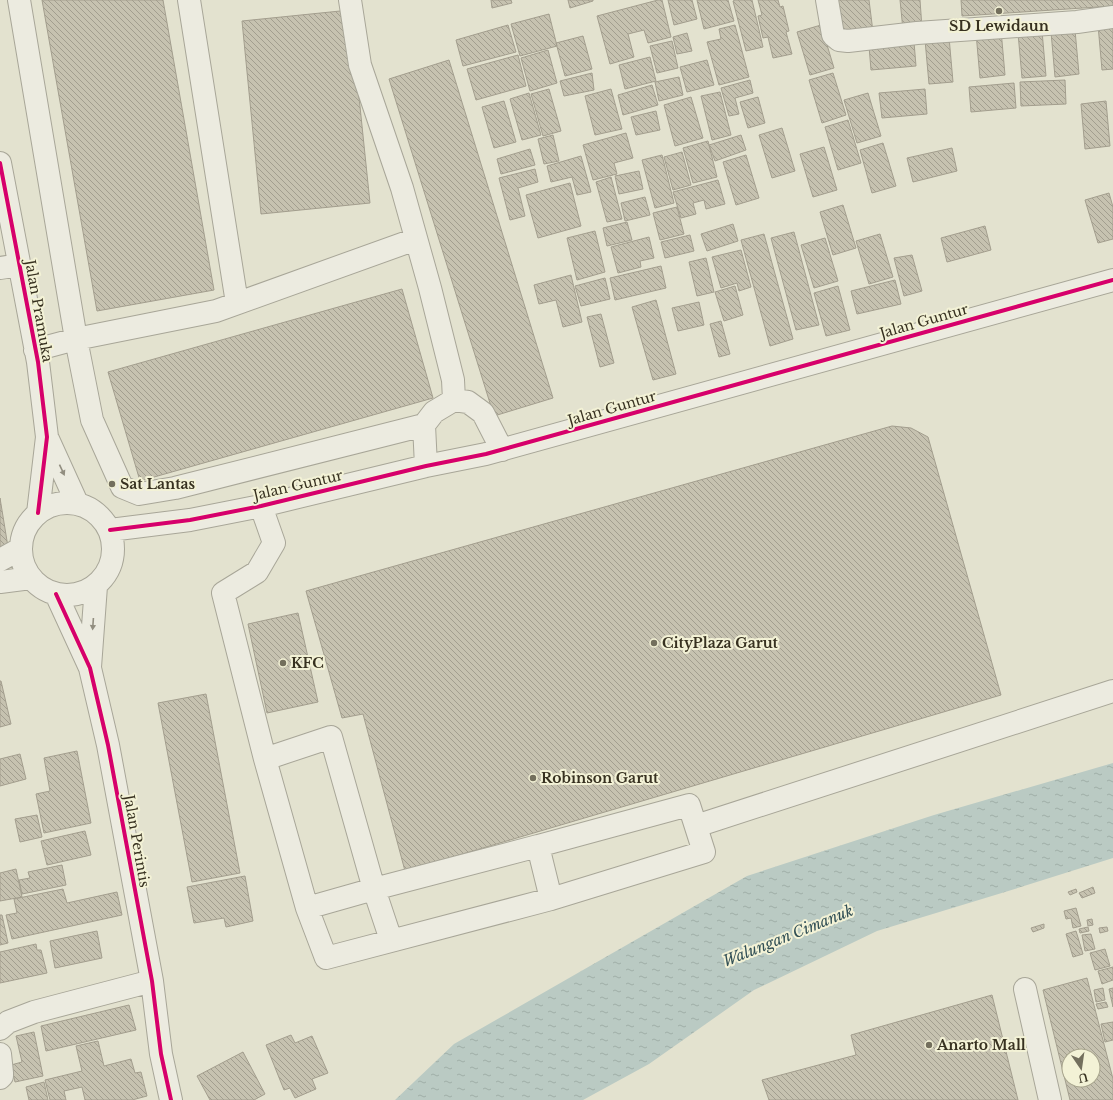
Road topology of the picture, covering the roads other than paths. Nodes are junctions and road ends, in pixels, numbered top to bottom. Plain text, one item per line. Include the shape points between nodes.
1 (19, 0) edge
2 (189, 0) edge
3 (350, 0) edge
4 (827, 0) edge
5 (1113, 17) edge
6 (0, 163) edge
7 (416, 239) junction
8 (10, 267) edge
9 (1113, 280) edge
10 (238, 303) junction
11 (76, 339) junction
12 (35, 350) junction
13 (454, 400) junction
14 (424, 425) junction
15 (47, 438) junction
16 (502, 450) junction
17 (426, 466) junction
18 (77, 503) junction
19 (261, 506) junction
20 (38, 513) junction
21 (110, 530) junction
22 (20, 549) junction
23 (0, 560) edge
24 (31, 578) junction
25 (0, 582) edge
26 (96, 586) junction
27 (56, 594) junction
28 (90, 668) junction
29 (1113, 691) edge
30 (265, 759) junction
31 (696, 826) junction
32 (538, 846) junction
33 (374, 889) junction
34 (552, 899) junction
35 (307, 908) junction
36 (391, 940) junction
37 (152, 981) junction
38 (1024, 989) dead end
39 (0, 1029) edge
40 (0, 1054) edge
41 (0, 1078) edge
42 (171, 1100) edge
43 (1050, 1100) edge

1 - 11 street
2 - 10 street
3 - 7 street via 360,65 402,188
4 - 5 street via 834,35 839,40 848,41
6 - 8 street, Jalan Pramuka
7 - 10 street
7 - 13 street via 453,380
8 - 12 street, Jalan Pramuka
9 - 16 street, Jalan Guntur
10 - 11 street via 216,311
11 - 12 street
11 - 14 street via 92,420 122,487 139,494 175,488
12 - 15 street, Jalan Pramuka
13 - 14 street via 434,412
13 - 16 street via 468,402 482,413
14 - 17 street
15 -> 18 street, Jalan Pramuka
15 - 20 street, Jalan Pramuka
16 - 17 street, Jalan Guntur
17 - 19 street, Jalan Guntur
18 - 20 street via 57,504
18 - 21 street via 101,516
19 - 21 street, Jalan Guntur via 190,520
19 - 30 street via 274,543 257,572 223,592
20 - 22 street via 28,523
21 - 26 street via 114,546 112,563
22 - 23 street
22 - 24 street via 23,565
24 - 25 street
24 - 27 street via 42,588
26 - 27 street via 77,595
26 -> 28 street, Jalan Perintis
27 - 28 street, Jalan Perintis
28 - 37 street, Jalan Perintis via 108,745
29 - 31 street
30 - 33 street via 331,737
30 - 35 street
31 - 32 street via 690,805
31 - 34 street via 704,852
32 - 33 street
32 - 34 street
33 - 35 street
33 - 36 street
34 - 36 street
35 - 36 street via 326,958
37 - 39 street via 34,1012 8,1022
37 - 42 street, Jalan Perintis via 161,1054
38 - 43 street
40 - 41 street

